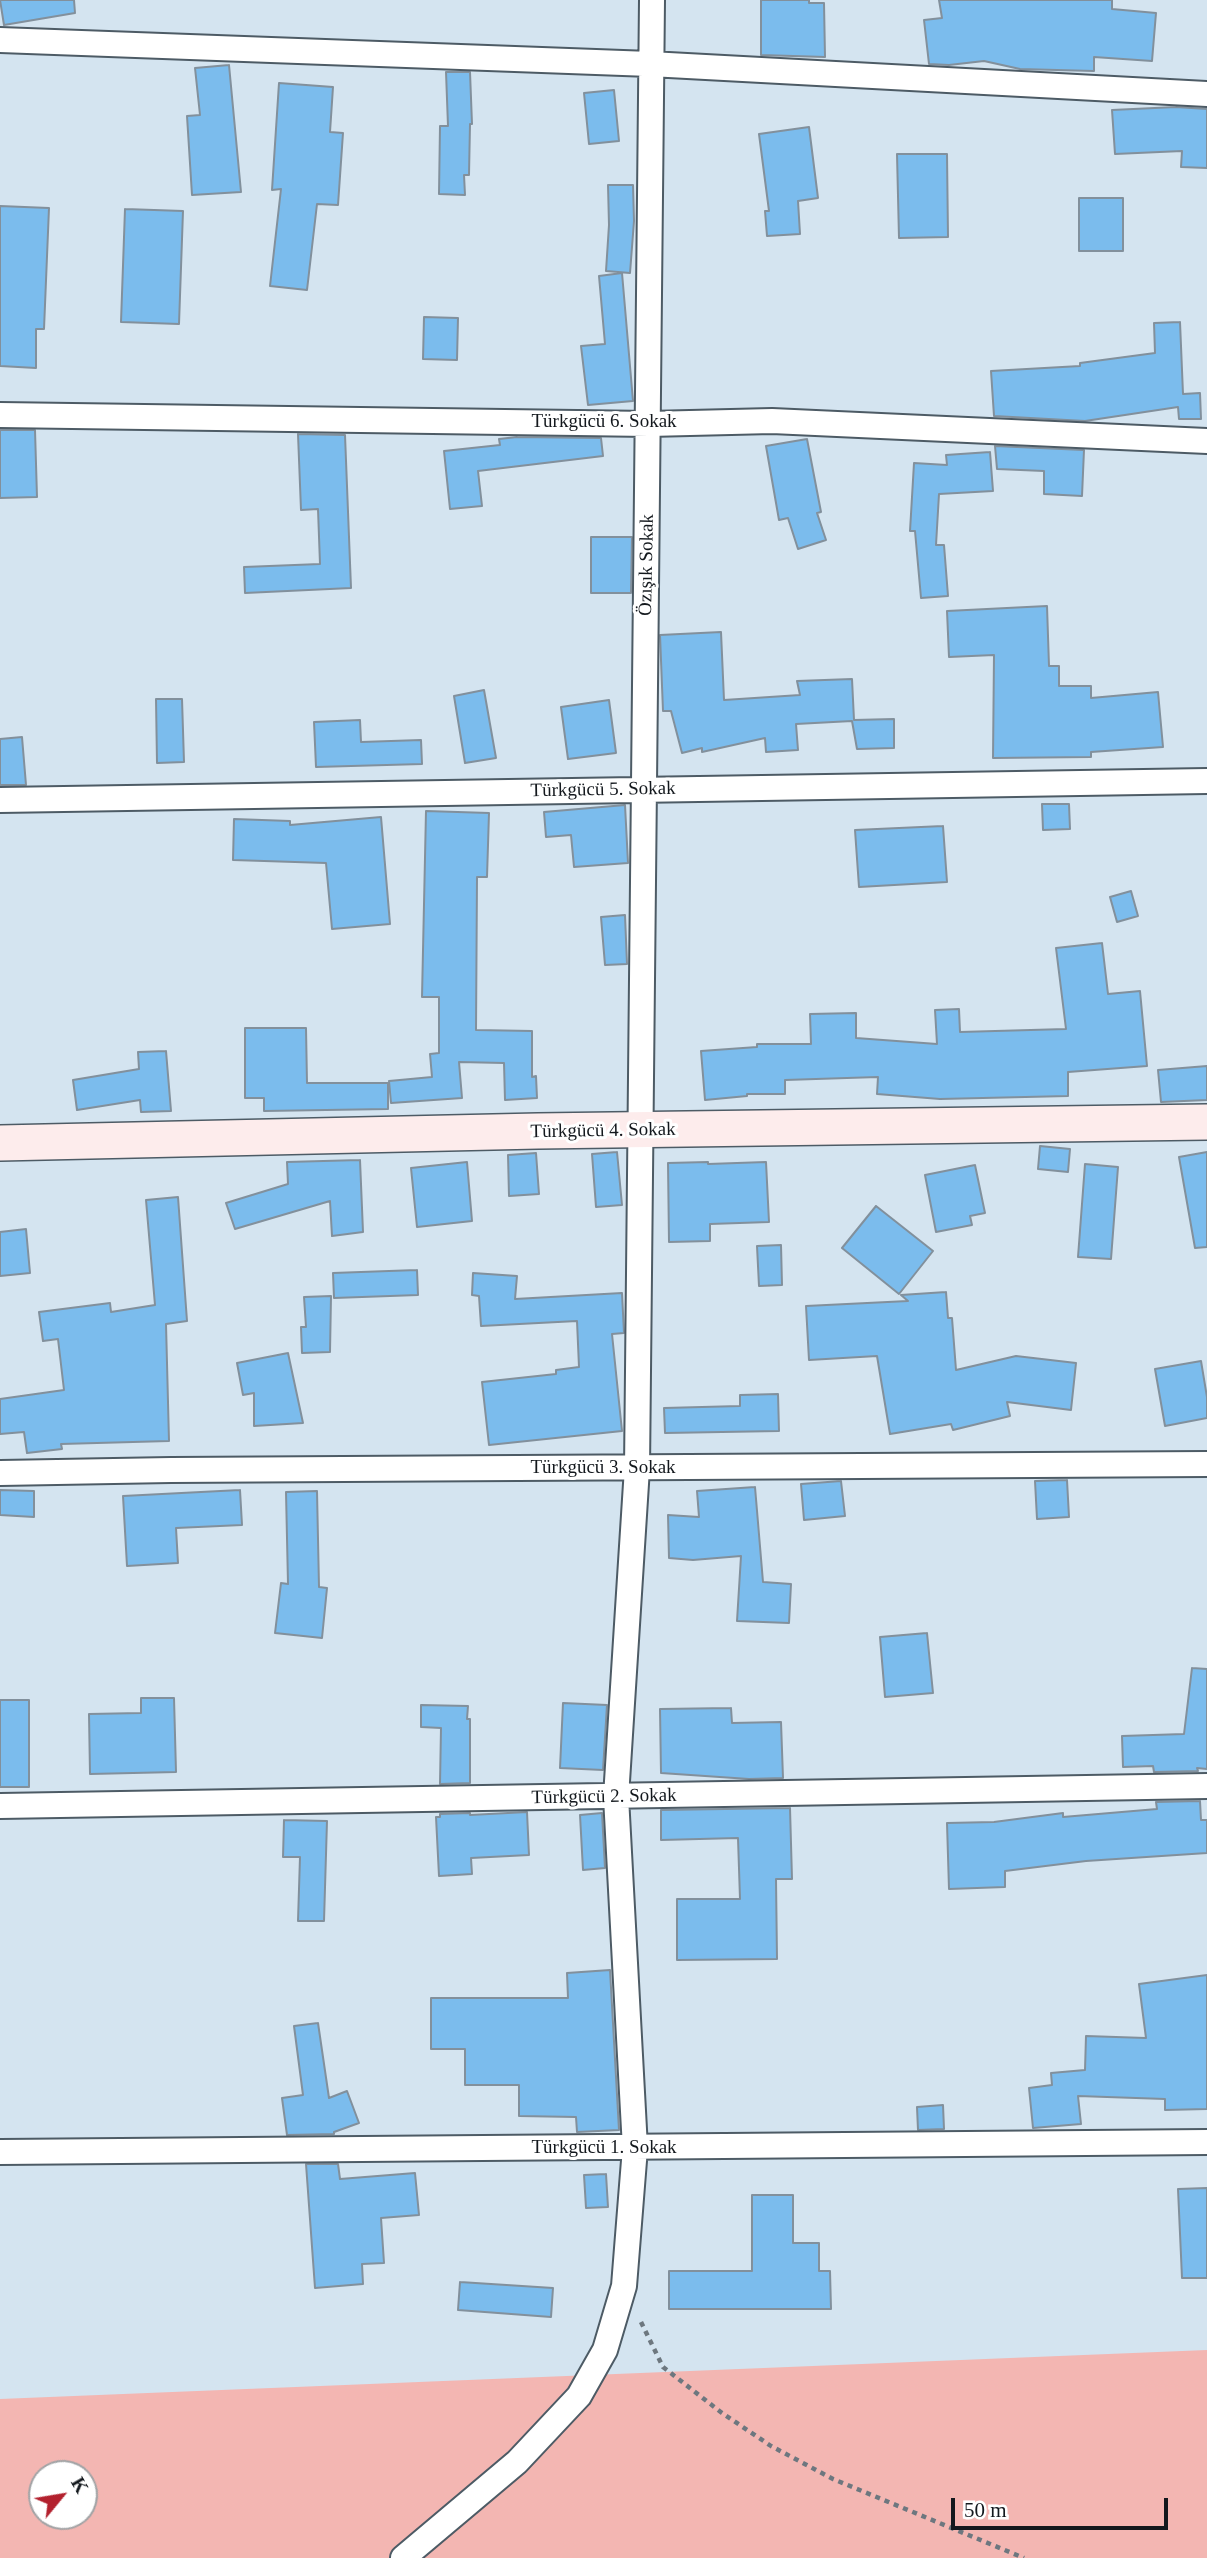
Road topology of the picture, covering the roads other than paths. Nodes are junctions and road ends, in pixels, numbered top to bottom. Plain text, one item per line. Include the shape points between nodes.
1 (652, 0) edge
2 (0, 40) edge
3 (650, 64) junction
4 (1207, 94) edge
5 (0, 415) edge
6 (649, 424) junction
7 (1207, 441) edge
8 (1207, 781) edge
9 (644, 790) junction
10 (0, 800) edge
11 (1207, 1122) edge
12 (640, 1130) junction
13 (0, 1143) edge
14 (1207, 1464) edge
15 (637, 1468) junction
16 (0, 1473) edge
17 (1207, 1786) edge
18 (616, 1797) junction
19 (0, 1806) edge
20 (1207, 2142) edge
21 (635, 2147) junction
22 (0, 2152) edge
23 (403, 2558) edge

1 - 3 street, Özışık Sokak
2 - 3 street
3 - 4 street
3 - 6 street, Özışık Sokak
5 - 6 street, Türkgücü 6. Sokak
6 - 7 street, Türkgücü 6. Sokak via 772,421
6 - 9 street, Özışık Sokak
8 - 9 street, Türkgücü 5. Sokak
9 - 10 street, Türkgücü 5. Sokak
9 - 12 street, Özışık Sokak
11 - 12 main road, Türkgücü 4. Sokak
12 - 13 main road, Türkgücü 4. Sokak
12 - 15 street, Özışık Sokak
14 - 15 street, Türkgücü 3. Sokak
15 - 16 street, Türkgücü 3. Sokak
15 - 18 street, Özışık Sokak
17 - 18 street, Türkgücü 2. Sokak
18 - 19 street, Türkgücü 2. Sokak
18 - 21 street, Özışık Sokak
20 - 21 street, Türkgücü 1. Sokak
21 - 22 street, Türkgücü 1. Sokak
21 - 23 street, Özışık Sokak via 624,2286 605,2350 579,2396 517,2462

